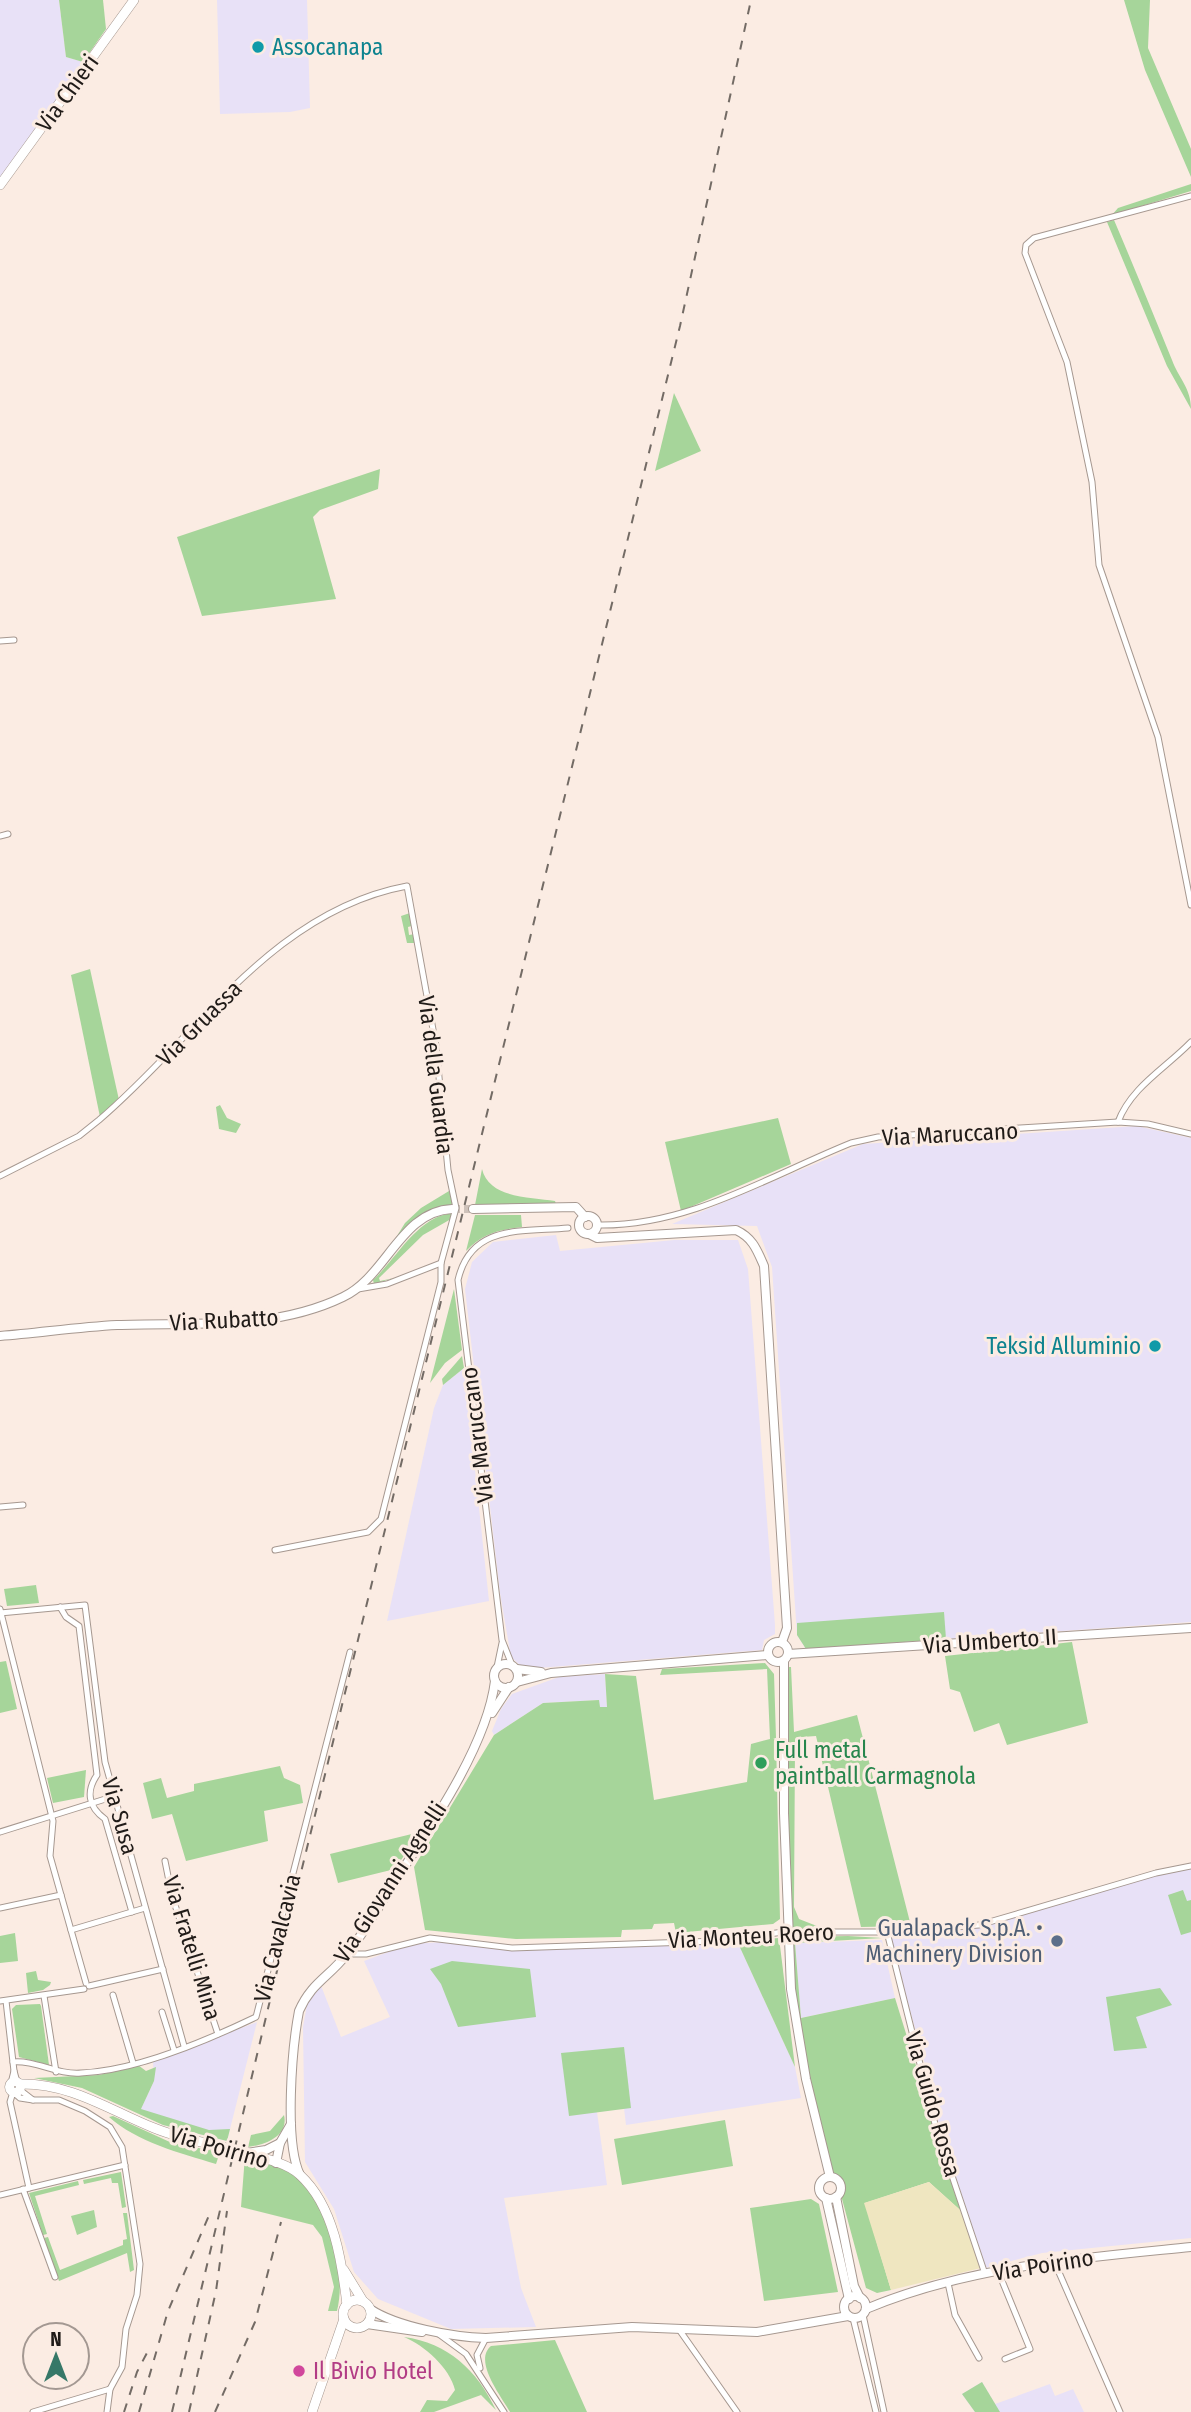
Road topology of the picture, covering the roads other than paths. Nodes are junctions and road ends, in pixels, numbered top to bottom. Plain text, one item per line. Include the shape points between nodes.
1 (134, 0) edge
2 (0, 185) edge
3 (1191, 196) edge
4 (14, 640) dead end
5 (0, 641) edge
6 (8, 834) dead end
7 (0, 836) edge
8 (407, 886) joint
9 (1191, 905) edge
10 (1191, 1042) edge
11 (1118, 1122) junction
12 (1191, 1134) edge
13 (0, 1175) edge
14 (452, 1209) tunnel mouth
15 (473, 1209) tunnel mouth
16 (585, 1217) junction
17 (597, 1225) junction
18 (568, 1228) dead end
19 (589, 1234) junction
20 (441, 1263) junction
21 (358, 1289) junction
22 (0, 1336) edge
23 (23, 1505) dead end
24 (0, 1507) edge
25 (275, 1550) dead end
26 (60, 1607) junction
27 (0, 1612) edge
28 (1191, 1628) edge
29 (502, 1640) junction
30 (782, 1643) junction
31 (350, 1652) dead end
32 (767, 1655) junction
33 (782, 1659) junction
34 (497, 1667) junction
35 (514, 1667) junction
36 (551, 1673) junction
37 (495, 1681) junction
38 (513, 1685) junction
39 (486, 1721) junction
40 (115, 1796) junction
41 (91, 1802) junction
42 (52, 1817) junction
43 (0, 1832) edge
44 (165, 1861) dead end
45 (1191, 1866) edge
46 (61, 1895) junction
47 (0, 1908) edge
48 (145, 1908) junction
49 (132, 1912) junction
50 (71, 1930) junction
51 (887, 1932) junction
52 (785, 1933) junction
53 (347, 1954) junction
54 (163, 1969) junction
55 (85, 1986) junction
56 (113, 1995) dead end
57 (44, 1996) junction
58 (3, 2001) edge
59 (162, 2012) dead end
60 (218, 2034) junction
61 (184, 2046) junction
62 (174, 2050) junction
63 (13, 2062) junction
64 (134, 2063) junction
65 (56, 2072) junction
66 (11, 2087) edge
67 (291, 2124) junction
68 (280, 2143) junction
69 (293, 2150) junction
70 (244, 2153) junction
71 (278, 2164) junction
72 (125, 2165) junction
73 (300, 2175) junction
74 (827, 2178) junction
75 (26, 2189) junction
76 (0, 2194) edge
77 (836, 2197) junction
78 (826, 2198) junction
79 (1191, 2247) edge
80 (1054, 2261) junction
81 (341, 2266) junction
82 (998, 2272) junction
83 (985, 2274) junction
84 (55, 2277) dead end
85 (948, 2283) junction
86 (898, 2297) junction
87 (862, 2299) junction
88 (846, 2302) junction
89 (346, 2305) junction
90 (366, 2305) junction
91 (864, 2312) junction
92 (850, 2317) junction
93 (344, 2319) junction
94 (815, 2320) junction
95 (367, 2324) junction
96 (357, 2328) junction
97 (678, 2328) junction
98 (440, 2335) junction
99 (456, 2335) junction
100 (486, 2338) junction
101 (337, 2348) junction
102 (979, 2358) dead end
103 (1005, 2359) dead end
104 (482, 2374) junction
105 (110, 2389) junction
106 (33, 2412) edge
107 (107, 2412) edge
108 (312, 2412) edge
109 (503, 2412) edge
110 (737, 2412) edge
111 (876, 2412) edge
112 (884, 2412) edge
113 (1120, 2412) edge

1 - 2 main road, Via Chieri
3 - 9 street via 1034,238 1026,245 1026,253 1067,362 1093,482 1099,565 1158,737
4 - 5 street
6 - 7 street
8 - 13 street, Via Gruassa via 315,920 223,997 99,1120 79,1136
8 - 20 street, Via della Guardia via 436,1046 448,1170 457,1208
10 - 11 street via 1139,1088
11 - 12 street, Via Maruccano
11 - 17 street, Via Maruccano via 878,1137 840,1148 685,1214 647,1223
14 - 21 street, Via Rubatto via 420,1219
15 - 16 street via 576,1207
16 - 17 street
16 - 19 street via 579,1227
17 - 19 street
18 - 29 street, Via Maruccano via 489,1237 467,1255 458,1280
19 - 30 street via 597,1238 736,1230 757,1249 764,1266 787,1628
20 - 21 street via 387,1284
20 - 25 street, Via della Guardia via 381,1519 368,1532
21 - 22 street, Via Rubatto via 331,1303 273,1320 113,1325
23 - 24 street
26 - 27 street, Via Susa
26 - 40 street, Via Susa via 85,1605 105,1762
26 - 41 street, Via Susa via 66,1618 79,1626 97,1775 90,1785
27 - 42 street
28 - 33 street, Via Umberto II
29 - 34 street, Via Maruccano
29 - 35 street, Via Maruccano
30 - 32 street via 773,1643
30 - 33 street
31 - 60 street, Via Cavalcavia via 258,2014
32 - 33 street
32 - 36 street
33 - 52 street
34 - 35 street
34 - 37 street, Via Giovanni Agnelli
35 - 36 street
35 - 38 street
36 - 38 street
37 - 38 street via 502,1687
37 - 39 street, Via Giovanni Agnelli
38 - 39 street, Via Giovanni Agnelli
39 - 53 street, Via Giovanni Agnelli via 407,1863
40 - 41 street
40 - 48 street, Via Susa
41 - 42 street
41 - 49 street, Via Susa via 105,1819
42 - 43 street
42 - 46 street via 50,1856
44 - 60 street, Via Fratelli Mina via 172,1896
45 - 51 street, Via Monteu Roero via 979,1926
46 - 47 street
46 - 50 street
48 - 49 street
48 - 54 street, Via Susa
49 - 50 street
50 - 55 street
51 - 52 street, Via Monteu Roero
51 - 83 street, Via Guido Rossa via 936,2127
52 - 53 street, Via Monteu Roero via 719,1941 512,1948 430,1938 366,1955
52 - 74 street via 799,2048
53 - 67 street, Via Giovanni Agnelli via 318,1980 299,2011
54 - 55 street
54 - 61 street, Via Susa
55 - 57 street
56 - 64 street
57 - 58 street
57 - 65 street
58 - 63 street
59 - 62 street
60 - 61 street, Via Cavalcavia
61 - 62 street, Via Cavalcavia
62 - 64 street, Via Cavalcavia
63 - 65 street, Via Cavalcavia
63 - 66 street
64 - 65 street, Via Cavalcavia via 81,2073
66 - 70 main road, Via Poirino, bridge via 43,2086 79,2094 155,2129
66 - 72 street via 33,2100 65,2102 102,2120 120,2142
66 - 75 street via 10,2106
67 - 68 street
67 - 69 street, Via Giovanni Agnelli
68 - 70 street via 261,2152
68 - 71 street
69 - 71 street via 289,2161
69 - 73 street, Via Giovanni Agnelli
70 - 71 main road, Via Poirino
71 - 73 main road, Via Poirino
72 - 75 street
72 - 105 street via 140,2264 122,2367
73 - 81 main road, Via Poirino via 321,2204
74 - 77 street via 840,2185
74 - 78 street via 820,2190
75 - 76 street
75 - 84 street
77 - 78 street
77 - 87 street via 854,2286
78 - 88 street
79 - 80 street, Via Poirino
80 - 82 street, Via Poirino
80 - 113 street
81 - 89 main road, Via Poirino
81 - 90 main road, Via Poirino
82 - 83 street, Via Poirino
82 - 103 street via 1030,2349
83 - 85 street, Via Poirino
85 - 86 street, Via Poirino
85 - 102 street via 955,2315
86 - 87 street, Via Poirino
86 - 91 street, Via Poirino
87 - 88 street, Via Poirino
87 - 91 street
88 - 92 street
88 - 94 street
89 - 90 main road via 354,2301
89 - 93 main road, Via Poirino
90 - 95 main road
90 - 99 street via 393,2321
91 - 92 street, Via Poirino
91 - 112 street
92 - 94 street
92 - 111 street
93 - 96 main road
93 - 101 main road, Via Poirino
94 - 97 street via 757,2332
95 - 96 main road
95 - 98 street
96 - 101 main road
97 - 100 street via 603,2328
97 - 110 street
98 - 99 street
98 - 104 street via 466,2354
99 - 100 street
100 - 104 street via 477,2356
101 - 108 main road, Via Poirino
104 - 109 street
105 - 106 street
105 - 107 street

